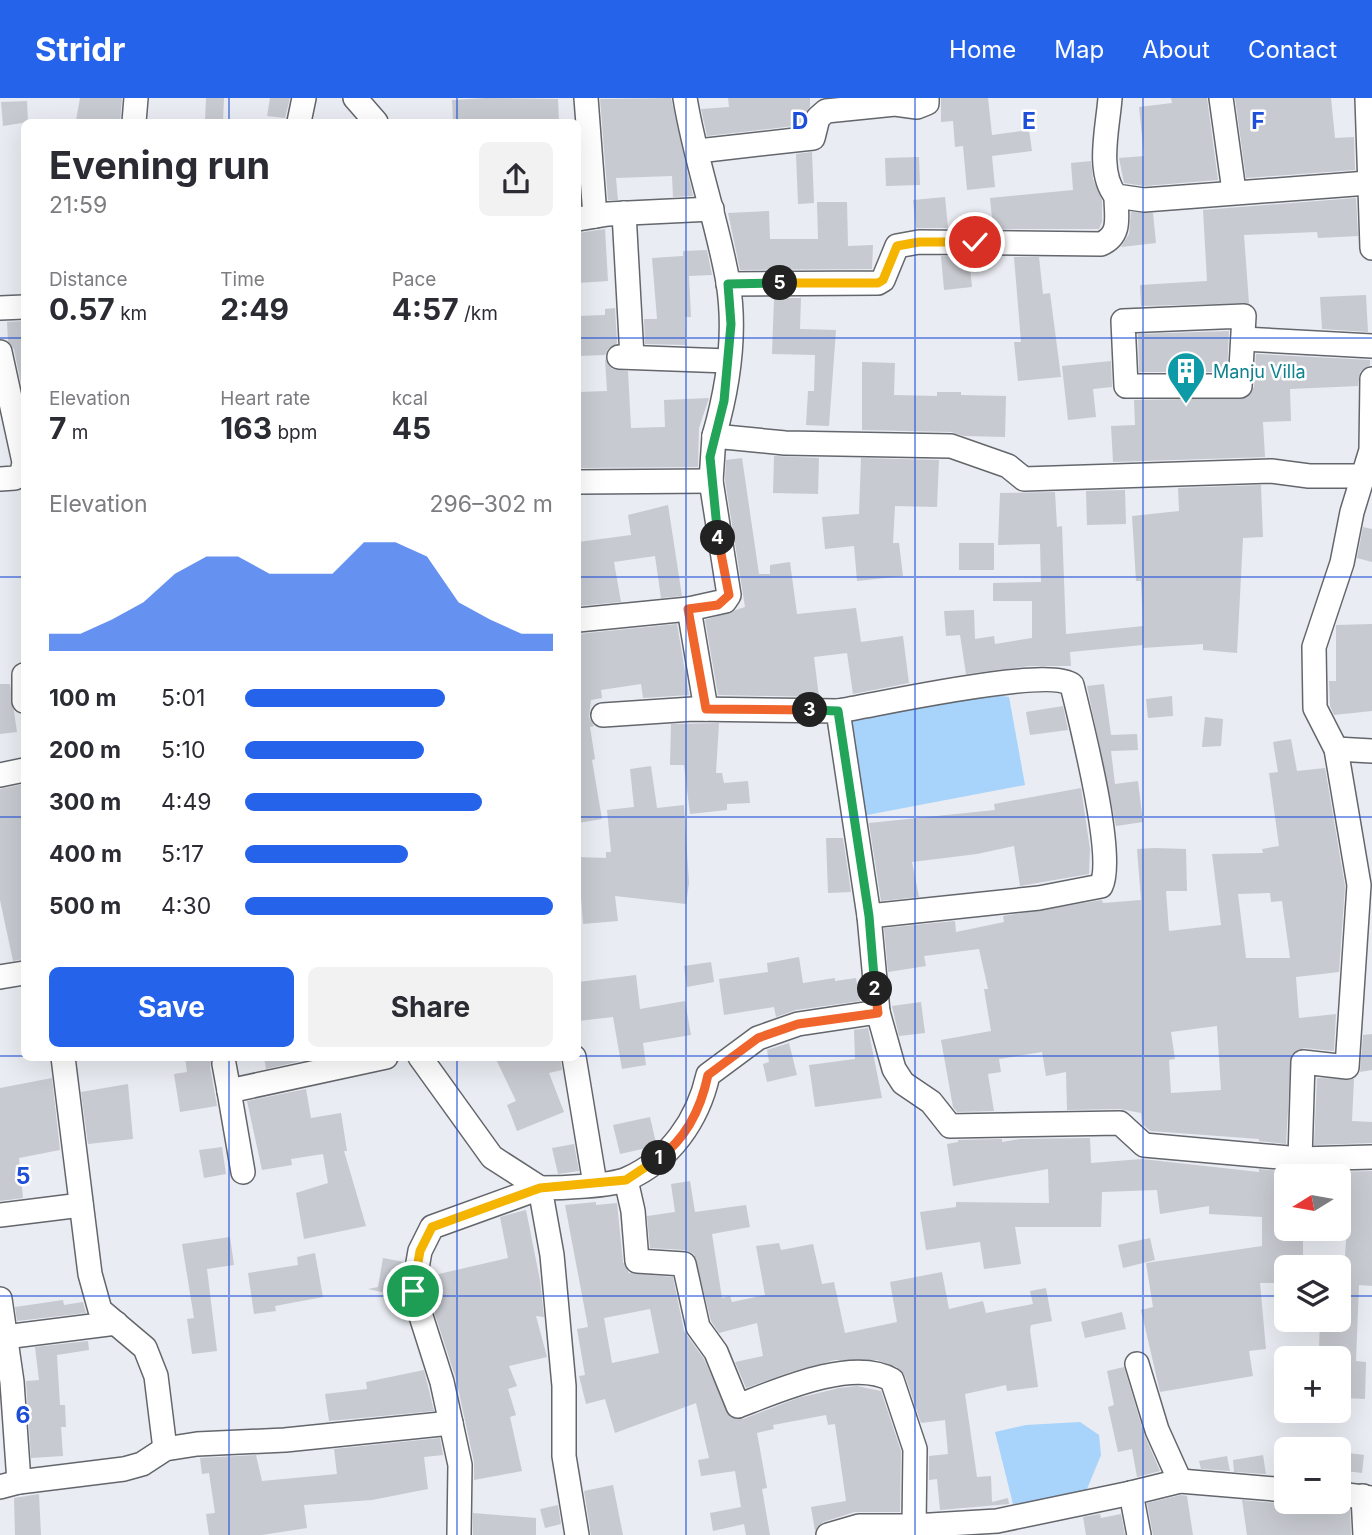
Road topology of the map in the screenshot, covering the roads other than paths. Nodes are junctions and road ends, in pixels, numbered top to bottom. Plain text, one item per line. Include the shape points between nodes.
1 (136, 98) edge
2 (304, 98) edge
3 (355, 98) edge
4 (586, 98) edge
5 (685, 98) edge
6 (927, 98) edge
7 (1110, 98) edge
8 (1221, 98) edge
9 (1367, 98) edge
10 (134, 119) edge
11 (300, 119) edge
12 (373, 119) edge
13 (1369, 127) edge
14 (698, 151) junction
15 (1368, 183) junction
16 (1234, 191) junction
17 (1116, 196) junction
18 (712, 209) junction
19 (624, 213) junction
20 (586, 217) edge
21 (1372, 248) edge
22 (728, 284) junction
23 (21, 307) edge
24 (0, 308) edge
25 (1243, 339) junction
26 (1372, 346) edge
27 (0, 352) edge
28 (728, 361) junction
29 (1372, 379) edge
30 (714, 436) junction
31 (21, 448) edge
32 (1367, 468) edge
33 (21, 474) edge
34 (0, 479) edge
35 (711, 481) junction
36 (581, 482) edge
37 (688, 609) junction
38 (581, 620) edge
39 (706, 709) junction
40 (838, 711) junction
41 (603, 715) dead end
42 (1336, 748) junction
43 (1372, 751) edge
44 (21, 770) edge
45 (0, 775) edge
46 (1362, 834) edge
47 (869, 916) junction
48 (1361, 1012) edge
49 (878, 1013) junction
50 (63, 1061) edge
51 (368, 1061) edge
52 (423, 1061) edge
53 (575, 1061) edge
54 (224, 1064) dead end
55 (229, 1091) junction
56 (1372, 1157) edge
57 (1300, 1159) junction
58 (243, 1171) dead end
59 (626, 1180) junction
60 (595, 1184) junction
61 (540, 1188) junction
62 (81, 1205) junction
63 (0, 1215) edge
64 (0, 1299) edge
65 (116, 1323) junction
66 (5, 1337) junction
67 (1137, 1364) dead end
68 (451, 1423) junction
69 (165, 1449) junction
70 (1180, 1481) junction
71 (10, 1484) edge
72 (1274, 1489) edge
73 (1131, 1493) junction
74 (1367, 1497) edge
75 (914, 1526) junction
76 (984, 1528) edge
77 (459, 1535) edge
78 (577, 1535) edge
79 (828, 1535) edge
80 (1139, 1535) edge
81 (1365, 1535) edge

1 - 10 street
2 - 11 street
3 - 12 street
4 - 20 street
5 - 14 street
6 - 14 street via 927,103 917,107 895,104 826,111 818,118 813,138
7 - 17 street via 1105,169
8 - 16 street
9 - 13 street
13 - 15 street
14 - 18 street
15 - 16 street
15 - 21 street
16 - 17 street via 1144,200
17 - 22 street via 1116,233 1101,244 919,242 897,246 878,283
18 - 19 street
18 - 22 street
19 - 20 street
19 - 28 street via 625,357
22 - 28 street
23 - 24 street
25 - 25 street via 1240,386 1126,386 1123,321 1244,316
25 - 26 street
27 - 31 street
28 - 30 street
29 - 32 street
30 - 32 street via 785,443 951,446 1007,466 1024,479 1271,471 1309,476
30 - 35 street
32 - 42 street via 1314,647 1315,708
33 - 34 street
35 - 36 street
35 - 37 street via 729,595 718,605
37 - 38 street
37 - 39 street
39 - 40 street
39 - 41 street
40 - 47 street
40 - 47 street via 1008,682 1066,681 1072,685 1086,746 1105,854 1106,877 1101,886 1039,898
42 - 43 street
42 - 46 street
44 - 45 street
46 - 48 street
47 - 49 street
48 - 57 street via 1347,1067 1303,1062
49 - 57 street via 894,1069 950,1126 1120,1123 1144,1145
49 - 59 street via 798,1024 758,1038 708,1075 702,1104 683,1134 664,1154
50 - 62 street
51 - 55 street
52 - 61 street via 492,1157
53 - 60 street
54 - 55 street
55 - 58 street
56 - 57 street
59 - 60 street
59 - 75 street via 637,1261 684,1264 698,1327 716,1352 738,1406 790,1385 832,1376 880,1373 892,1380 915,1449
60 - 61 street
61 - 68 street via 432,1227 420,1251 413,1291
61 - 78 street via 552,1255 564,1386 564,1456
62 - 63 street
62 - 65 street via 100,1310
64 - 66 street
65 - 66 street
65 - 69 street via 145,1348 156,1376
66 - 71 street
67 - 70 street via 1157,1430
68 - 69 street
68 - 77 street via 460,1465
69 - 71 street via 124,1469
70 - 72 street
70 - 73 street
73 - 76 street
73 - 80 street
74 - 81 street
75 - 76 street
75 - 79 street via 859,1526

